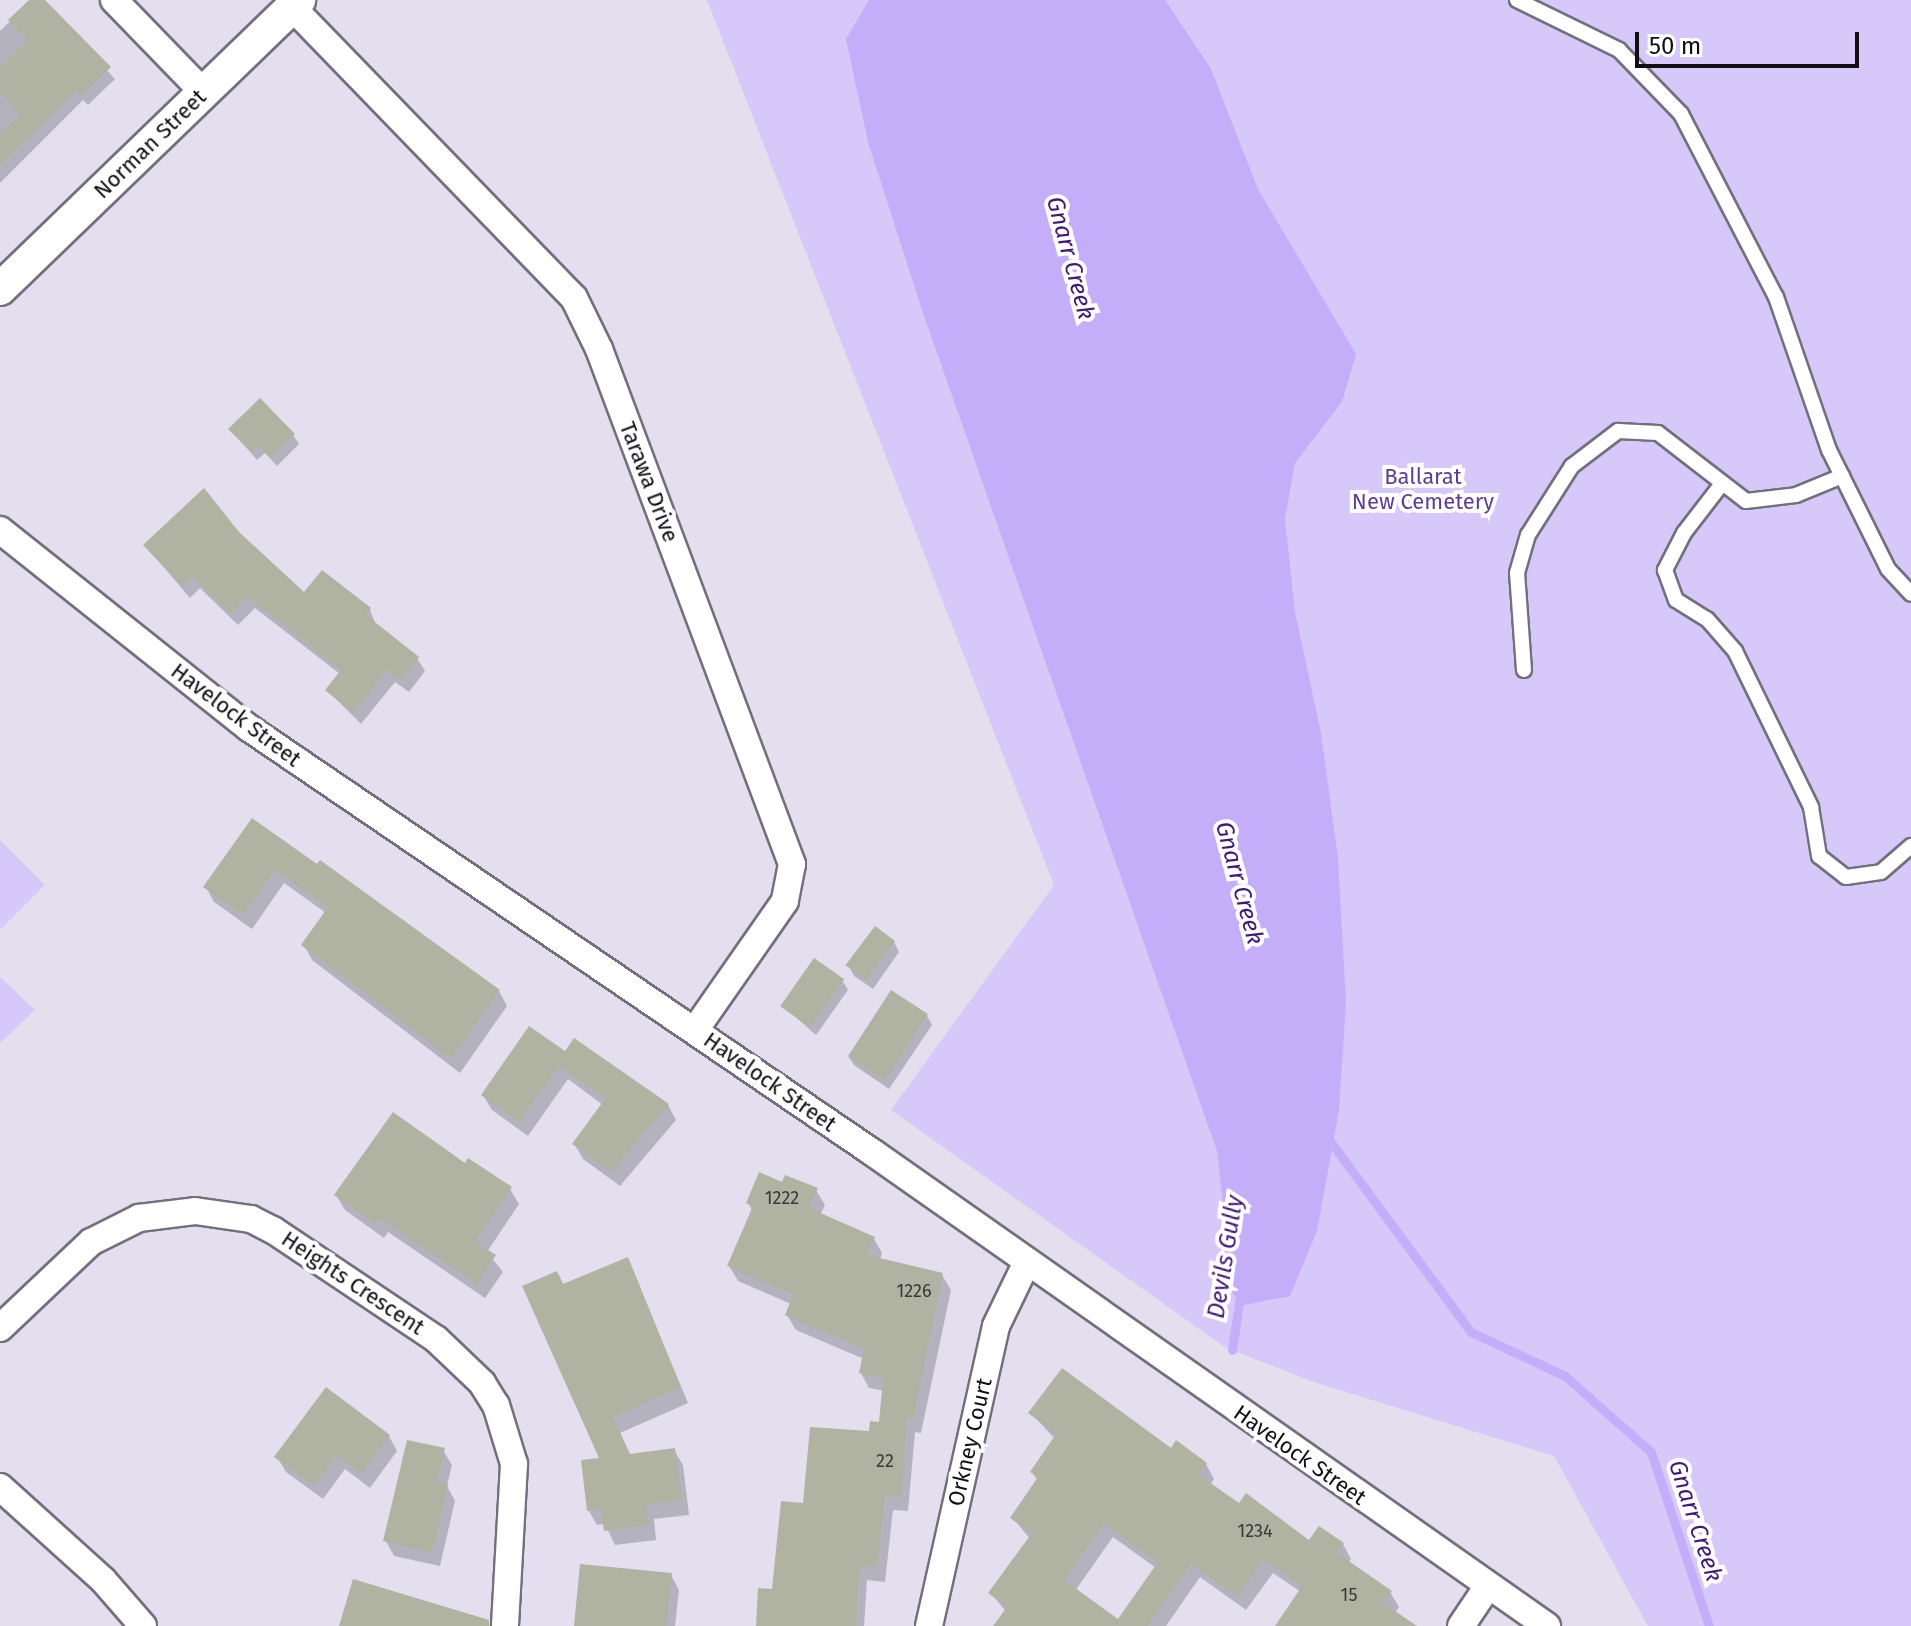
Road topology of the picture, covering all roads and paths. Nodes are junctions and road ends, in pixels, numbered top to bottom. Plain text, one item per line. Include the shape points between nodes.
1 (114, 0) edge
2 (1517, 0) edge
3 (296, 4) edge
4 (203, 92) junction
5 (0, 289) edge
6 (1842, 476) junction
7 (1721, 485) junction
8 (0, 530) edge
9 (1911, 594) edge
10 (1524, 670) dead end
11 (1911, 846) edge
12 (695, 1030) junction
13 (1026, 1264) junction
14 (0, 1328) edge
15 (0, 1487) edge
16 (1488, 1586) junction
17 (143, 1626) edge
18 (505, 1626) edge
19 (929, 1626) edge
20 (1461, 1626) edge
21 (1547, 1626) edge

1 - 4 street
2 - 6 lane via 1619,50 1681,114 1776,297
3 - 4 street, Norman Street
3 - 12 street, Tarawa Drive via 574,298 599,349 792,864 785,901
4 - 5 street, Norman Street
6 - 7 lane via 1796,495 1746,501
6 - 9 lane via 1888,569
7 - 10 lane via 1658,433 1618,431 1572,466 1528,535 1517,573
7 - 11 lane via 1684,533 1665,570 1676,600 1707,619 1735,651 1811,807 1819,856 1846,877 1881,872
8 - 12 street, Havelock Street via 249,728
12 - 13 street, Havelock Street
13 - 16 street, Havelock Street
13 - 19 street, Orkney Court via 996,1326
14 - 18 street, Heights Crescent via 91,1242 139,1218 195,1211 251,1219 273,1230 447,1348 496,1405 514,1464
15 - 17 street via 103,1580
16 - 20 street
16 - 21 street, Havelock Street

